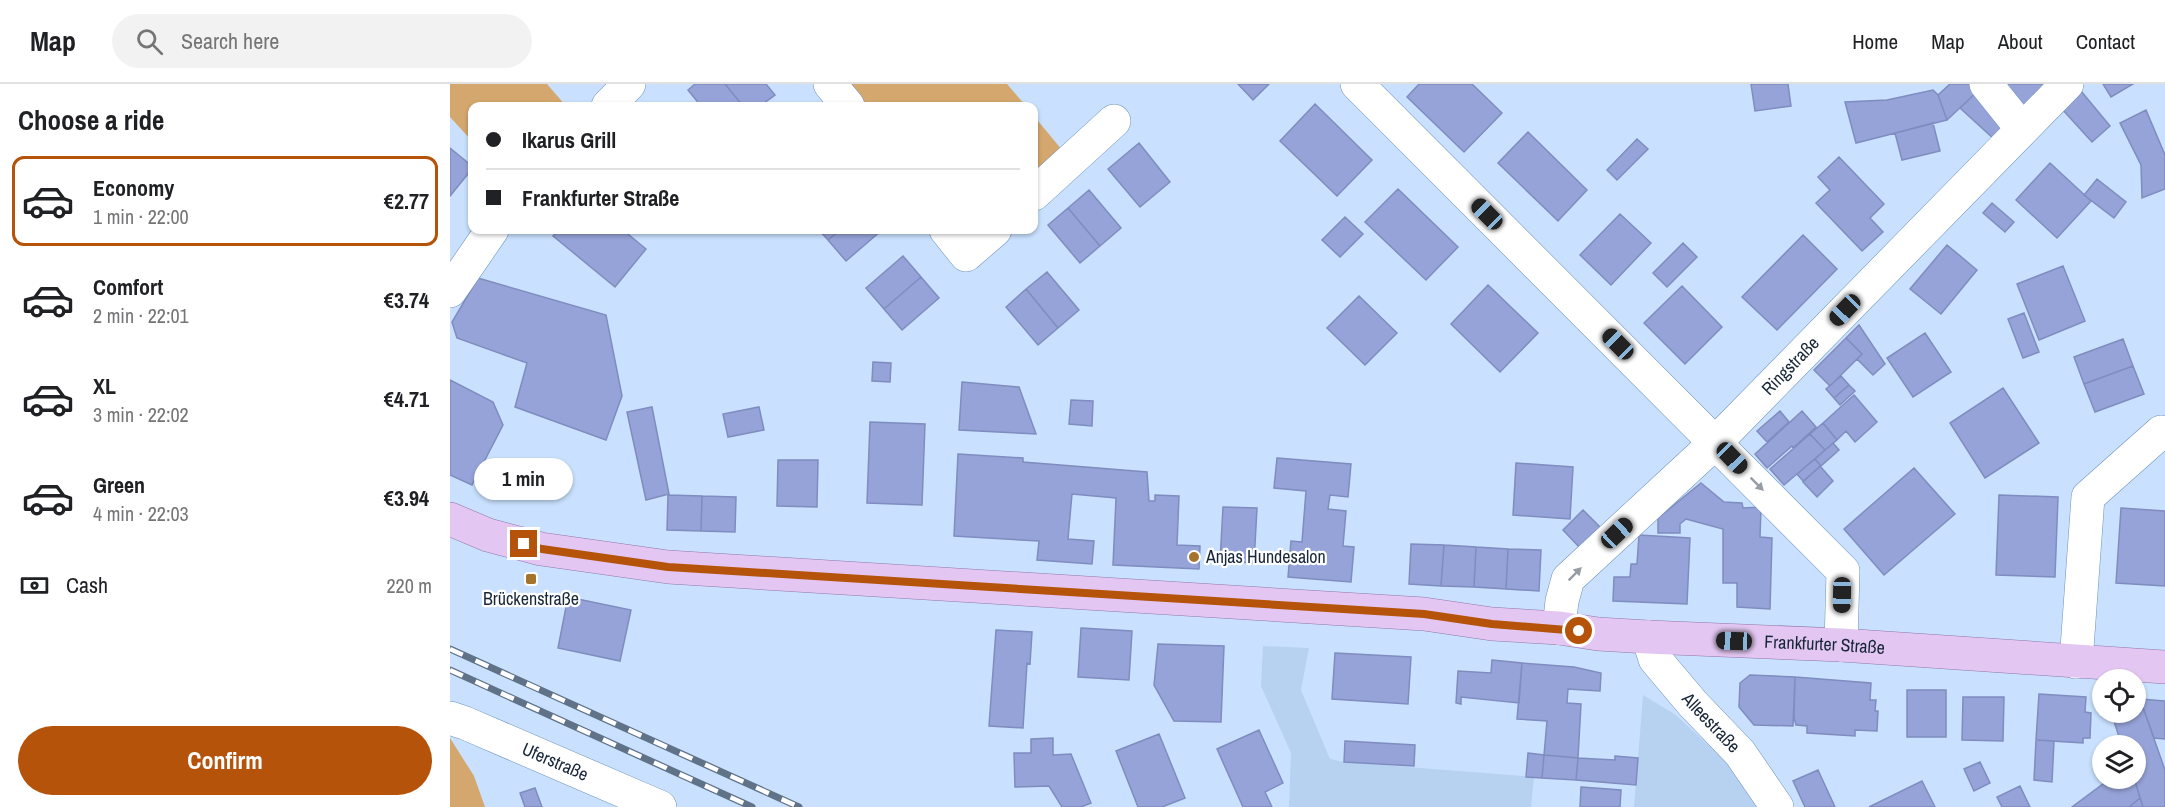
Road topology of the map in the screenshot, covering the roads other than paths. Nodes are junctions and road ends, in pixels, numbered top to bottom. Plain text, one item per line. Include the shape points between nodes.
1 (629, 84) edge
2 (830, 84) edge
3 (1357, 84) edge
4 (1986, 84) edge
5 (2067, 84) edge
6 (612, 102) edge
7 (845, 102) edge
8 (1114, 121) dead end
9 (2022, 129) junction
10 (1038, 190) edge
11 (489, 234) edge
12 (949, 234) edge
13 (990, 234) edge
14 (450, 291) edge
15 (2161, 432) dead end
16 (1716, 442) junction
17 (450, 519) edge
18 (1559, 628) junction
19 (1648, 638) junction
20 (1840, 645) junction
21 (2076, 662) junction
22 (2165, 667) edge
23 (450, 718) edge
24 (660, 807) edge
25 (1778, 807) edge

1 - 6 street
2 - 7 street
3 - 16 street
4 - 9 street
5 - 9 street, Ringstraße
8 - 10 street
9 - 16 street, Ringstraße
11 - 14 street
12 - 13 street via 966,255
15 - 21 street via 2088,497
18 -> 16 street, Ringstraße via 1568,579
16 -> 20 street via 1843,571
17 - 18 main road, Frankfurter Straße via 488,535 542,549 668,567 1424,614
18 - 19 main road, Frankfurter Straße
19 - 20 main road, Frankfurter Straße
19 - 25 street, Alleestraße via 1655,659 1740,753
20 - 21 main road, Frankfurter Straße
21 - 22 main road, Frankfurter Straße
23 - 24 street, Uferstraße

